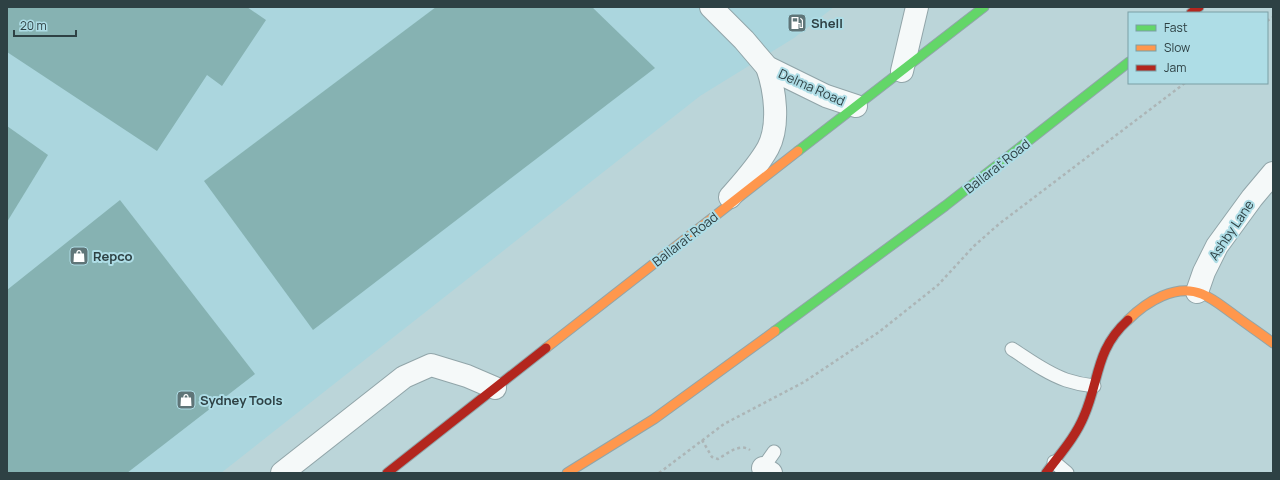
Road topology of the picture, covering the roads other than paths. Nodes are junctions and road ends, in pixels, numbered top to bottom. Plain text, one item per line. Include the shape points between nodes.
1 (711, 7) edge
2 (917, 7) edge
3 (984, 7) edge
4 (1128, 63) edge
5 (768, 67) junction
6 (902, 71) junction
7 (856, 106) junction
8 (1273, 173) edge
9 (713, 217) junction
10 (1197, 292) junction
11 (1273, 342) edge
12 (1012, 349) dead end
13 (1094, 386) junction
14 (495, 388) junction
15 (1054, 462) junction
16 (282, 473) edge
17 (386, 473) edge
18 (567, 473) edge
19 (1046, 473) edge
20 (1067, 473) edge

1 - 5 street, Delma Road
2 - 6 street
3 - 6 main road, Ballarat Road
4 - 18 main road, Ballarat Road via 945,206 768,336 654,419
5 - 7 street, Delma Road via 826,96
5 - 9 street, Delma Road via 774,91 775,111 769,147 752,172
6 - 7 main road, Ballarat Road
7 - 9 main road, Ballarat Road
8 - 10 street, Ashby Lane via 1217,246
9 - 14 main road, Ballarat Road
10 - 11 main road via 1219,304
10 - 13 main road via 1180,291 1156,299 1118,329 1105,348
12 - 13 lane via 1056,376
13 - 15 main road via 1083,418
14 - 16 street via 431,365 404,377
14 - 17 main road, Ballarat Road
15 - 19 main road
15 - 20 lane

